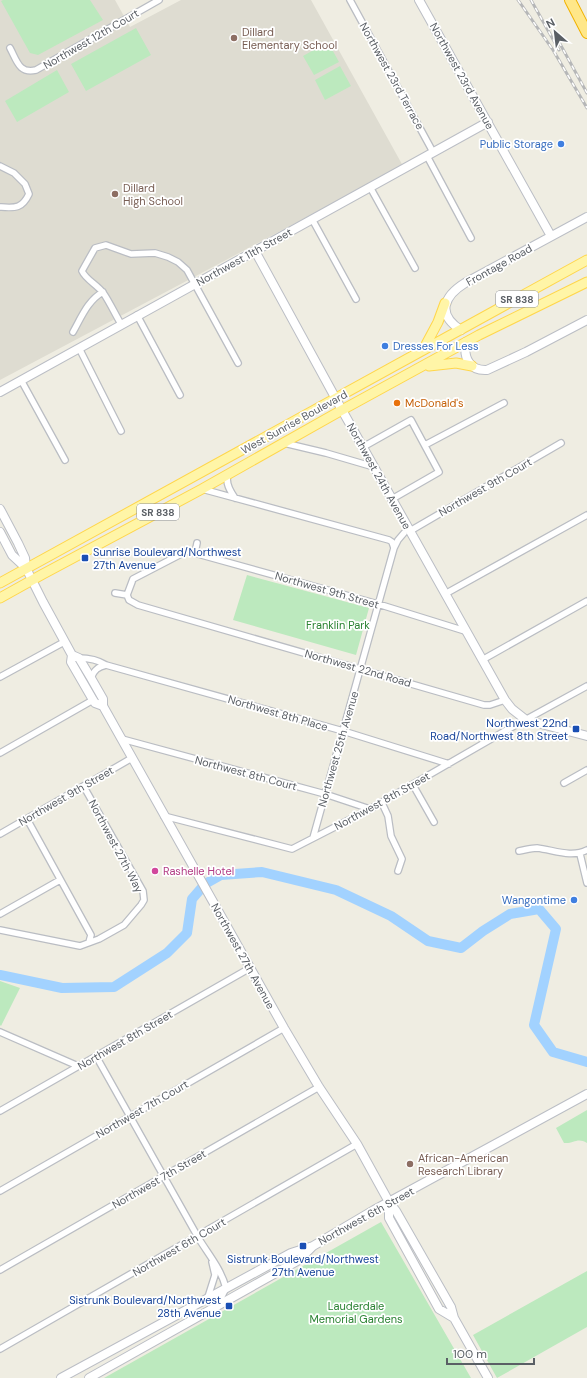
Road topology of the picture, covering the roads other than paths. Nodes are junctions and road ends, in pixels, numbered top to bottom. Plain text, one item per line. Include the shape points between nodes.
1 (158, 0) edge
2 (350, 0) edge
3 (420, 0) edge
4 (570, 0) edge
5 (587, 33) edge
6 (10, 48) dead end
7 (488, 122) junction
8 (430, 154) junction
9 (0, 166) edge
10 (370, 187) junction
11 (0, 207) edge
12 (587, 217) edge
13 (312, 219) junction
14 (551, 236) junction
15 (471, 238) dead end
16 (255, 251) junction
17 (587, 260) edge
18 (415, 268) dead end
19 (587, 282) edge
20 (195, 284) junction
21 (103, 292) junction
22 (356, 299) dead end
23 (446, 303) junction
24 (137, 315) junction
25 (587, 320) edge
26 (121, 324) junction
27 (461, 330) junction
28 (73, 332) dead end
29 (466, 342) junction
30 (79, 348) junction
31 (422, 351) junction
32 (238, 363) dead end
33 (472, 366) junction
34 (421, 367) junction
35 (21, 380) junction
36 (0, 392) edge
37 (180, 395) dead end
38 (335, 399) junction
39 (504, 403) dead end
40 (342, 410) junction
41 (121, 431) dead end
42 (284, 443) junction
43 (561, 443) dead end
44 (424, 445) junction
45 (363, 448) junction
46 (65, 460) dead end
47 (374, 467) junction
48 (228, 474) junction
49 (202, 489) junction
50 (235, 498) junction
51 (392, 499) junction
52 (0, 509) edge
53 (587, 515) edge
54 (0, 532) edge
55 (407, 532) junction
56 (196, 543) dead end
57 (392, 544) junction
58 (195, 553) junction
59 (26, 568) junction
60 (32, 580) junction
61 (0, 583) edge
62 (115, 594) dead end
63 (445, 594) junction
64 (126, 595) junction
65 (0, 598) edge
66 (587, 601) edge
67 (378, 604) junction
68 (465, 631) junction
69 (64, 642) junction
70 (76, 657) junction
71 (482, 660) junction
72 (106, 666) junction
73 (360, 668) junction
74 (0, 677) edge
75 (91, 678) junction
76 (587, 686) edge
77 (93, 700) junction
78 (505, 700) junction
79 (103, 706) junction
80 (526, 720) junction
81 (343, 731) junction
82 (587, 736) edge
83 (122, 739) junction
84 (0, 753) edge
85 (132, 758) junction
86 (449, 764) junction
87 (587, 770) edge
88 (564, 783) dead end
89 (413, 785) junction
90 (84, 787) junction
91 (325, 794) junction
92 (382, 803) junction
93 (370, 809) junction
94 (164, 816) junction
95 (26, 819) junction
96 (434, 822) dead end
97 (0, 834) edge
98 (313, 838) junction
99 (587, 850) edge
100 (518, 851) dead end
101 (580, 854) junction
102 (398, 871) dead end
103 (60, 880) junction
104 (587, 883) edge
105 (0, 914) edge
106 (0, 930) edge
107 (89, 942) junction
108 (250, 968) junction
109 (284, 1028) junction
110 (1, 1033) edge
111 (96, 1056) junction
112 (78, 1066) junction
113 (319, 1087) junction
114 (587, 1094) edge
115 (0, 1111) edge
116 (130, 1116) junction
117 (357, 1144) junction
118 (164, 1176) junction
119 (0, 1191) edge
120 (389, 1202) junction
121 (198, 1236) junction
122 (313, 1246) junction
123 (212, 1259) junction
124 (0, 1270) edge
125 (226, 1288) junction
126 (208, 1297) junction
127 (217, 1306) junction
128 (0, 1349) edge
129 (61, 1378) edge
130 (89, 1378) edge
131 (488, 1378) edge

1 - 6 street, Northwest 12th Court via 36,70 28,72 21,68
2 - 8 street, Northwest 23rd Terrace
3 - 7 street, Northwest 23rd Avenue
4 - 5 highway
7 - 8 street, Northwest 11th Street
7 - 14 street, Northwest 23rd Avenue
8 - 10 street, Northwest 11th Street
8 - 15 street, Northwest 23rd Terrace
9 - 11 street via 14,173 26,184 29,194 26,201 15,208
10 - 13 street, Northwest 11th Street
10 - 18 street
12 - 14 street, Frontage Road
13 - 16 street, Northwest 11th Street
13 - 22 street
14 - 23 street, Frontage Road via 459,287
16 - 20 street, Northwest 11th Street
16 - 38 street, Northwest 24th Avenue
17 - 27 main road, West Sunrise Boulevard / SR 838
19 - 29 main road, West Sunrise Boulevard / SR 838
20 - 21 street via 187,270 168,257 156,253 131,254 102,245 95,248 82,271
20 - 24 street, Northwest 11th Street
20 - 32 street
21 - 26 street
21 - 28 street via 90,303
23 - 27 street via 449,320
23 - 31 main road
24 - 26 street, Northwest 11th Street
24 - 37 street
25 - 33 street via 487,370
26 - 30 street, Northwest 11th Street
27 - 31 main road, West Sunrise Boulevard / SR 838
29 - 33 street via 466,356
29 - 34 main road, West Sunrise Boulevard / SR 838
30 - 35 street, Northwest 11th Street
30 - 41 street
31 - 38 main road, West Sunrise Boulevard / SR 838
33 - 34 main road via 448,363
34 - 40 main road, West Sunrise Boulevard / SR 838
35 - 36 street, Northwest 11th Street
35 - 46 street
38 - 40 street, Northwest 24th Avenue
38 - 59 main road, West Sunrise Boulevard / SR 838
39 - 44 street
40 - 42 main road, West Sunrise Boulevard / SR 838
40 - 45 street, Northwest 24th Avenue
42 - 47 street via 326,452
42 - 48 main road, West Sunrise Boulevard / SR 838
43 - 55 street, Northwest 9th Court
44 - 45 street via 411,420
44 - 51 street via 439,472
45 - 47 street, Northwest 24th Avenue
47 - 51 street, Northwest 24th Avenue
48 - 49 main road, West Sunrise Boulevard / SR 838
48 - 50 street via 226,480
49 - 50 street
49 - 60 main road, West Sunrise Boulevard / SR 838
50 - 57 street
51 - 55 street, Northwest 24th Avenue
52 - 59 street, Northwest 27th Avenue via 23,553
53 - 63 street
54 - 59 street, Northwest 27th Avenue via 12,555
55 - 57 street
55 - 57 street, Northwest 9th Court
55 - 63 street, Northwest 24th Avenue
56 - 58 street
57 - 67 street, Northwest 25th Avenue
58 - 64 street, Northwest 9th Street via 187,551 132,579
58 - 67 street, Northwest 9th Street
59 - 60 street, Northwest 27th Avenue
59 - 61 main road, West Sunrise Boulevard / SR 838
60 - 65 main road, West Sunrise Boulevard / SR 838
60 - 69 street, Northwest 27th Avenue
62 - 64 street
63 - 68 street, Northwest 24th Avenue
64 - 73 street, Northwest 22nd Road via 138,606
66 - 71 street
67 - 68 street, Northwest 9th Street
67 - 73 street, Northwest 25th Avenue
68 - 71 street, Northwest 24th Avenue
69 - 70 street, Northwest 27th Avenue
69 - 74 street
70 - 72 street, Northwest 8th Place via 101,662
70 - 75 street, Northwest 27th Avenue
70 - 77 street, Northwest 27th Avenue via 71,662
71 - 78 street, Northwest 24th Avenue
72 - 75 street via 98,667
72 - 81 street, Northwest 8th Place
73 - 78 street, Northwest 22nd Road via 484,705
73 - 81 street, Northwest 25th Avenue
75 - 79 street, Northwest 27th Avenue via 103,699
76 - 80 street, Northwest 8th Street
77 - 79 street, Northwest 27th Avenue
77 - 84 street
78 - 80 street
79 - 83 street, Northwest 27th Avenue
80 - 82 street
80 - 86 street, Northwest 8th Street
81 - 86 street, Northwest 8th Place
81 - 91 street, Northwest 25th Avenue
83 - 85 street, Northwest 27th Avenue
83 - 91 street, Northwest 8th Court
85 - 90 street, Northwest 9th Street
85 - 94 street, Northwest 27th Avenue
86 - 89 street, Northwest 8th Street
87 - 88 street
89 - 92 street, Northwest 8th Street
89 - 96 street
90 - 95 street, Northwest 9th Street
90 - 107 street, Northwest 27th Way via 142,891 144,900 124,925
91 - 93 street, Northwest 8th Court
91 - 98 street, Northwest 25th Avenue
92 - 93 street, Northwest 8th Street
92 - 102 street via 388,816 391,836 402,859
93 - 98 street, Northwest 8th Street
94 - 98 street, Northwest 8th Street via 292,849
94 - 108 street, Northwest 27th Avenue
95 - 97 street, Northwest 9th Street
95 - 103 street
99 - 101 street
100 - 101 street via 532,848
101 - 104 street
103 - 105 street
103 - 107 street via 91,935
106 - 107 street via 80,946
108 - 109 street, Northwest 27th Avenue
108 - 111 street, Northwest 8th Street
109 - 113 street, Northwest 27th Avenue
109 - 116 street, Northwest 7th Court
110 - 112 street
111 - 112 street, Northwest 8th Street
111 - 116 street
112 - 115 street, Northwest 8th Street
113 - 117 street, Northwest 27th Avenue
113 - 118 street, Northwest 7th Street
114 - 120 street, Northwest 6th Street
116 - 118 street
116 - 119 street, Northwest 7th Court
117 - 120 street, Northwest 27th Avenue
117 - 121 street, Northwest 6th Court
118 - 121 street
118 - 124 street, Northwest 7th Street
120 - 122 street, Northwest 6th Street
120 - 131 street, Northwest 27th Avenue via 389,1218 439,1309 454,1318
121 - 123 street
121 - 128 street, Northwest 6th Court
122 - 125 street, Northwest 6th Street via 291,1253
122 - 127 street, Northwest 6th Street via 299,1260
123 - 125 street
123 - 126 street via 215,1275
125 - 126 street, Northwest 6th Street
125 - 127 street
126 - 129 street, Northwest 6th Street
127 - 130 street, Northwest 6th Street

